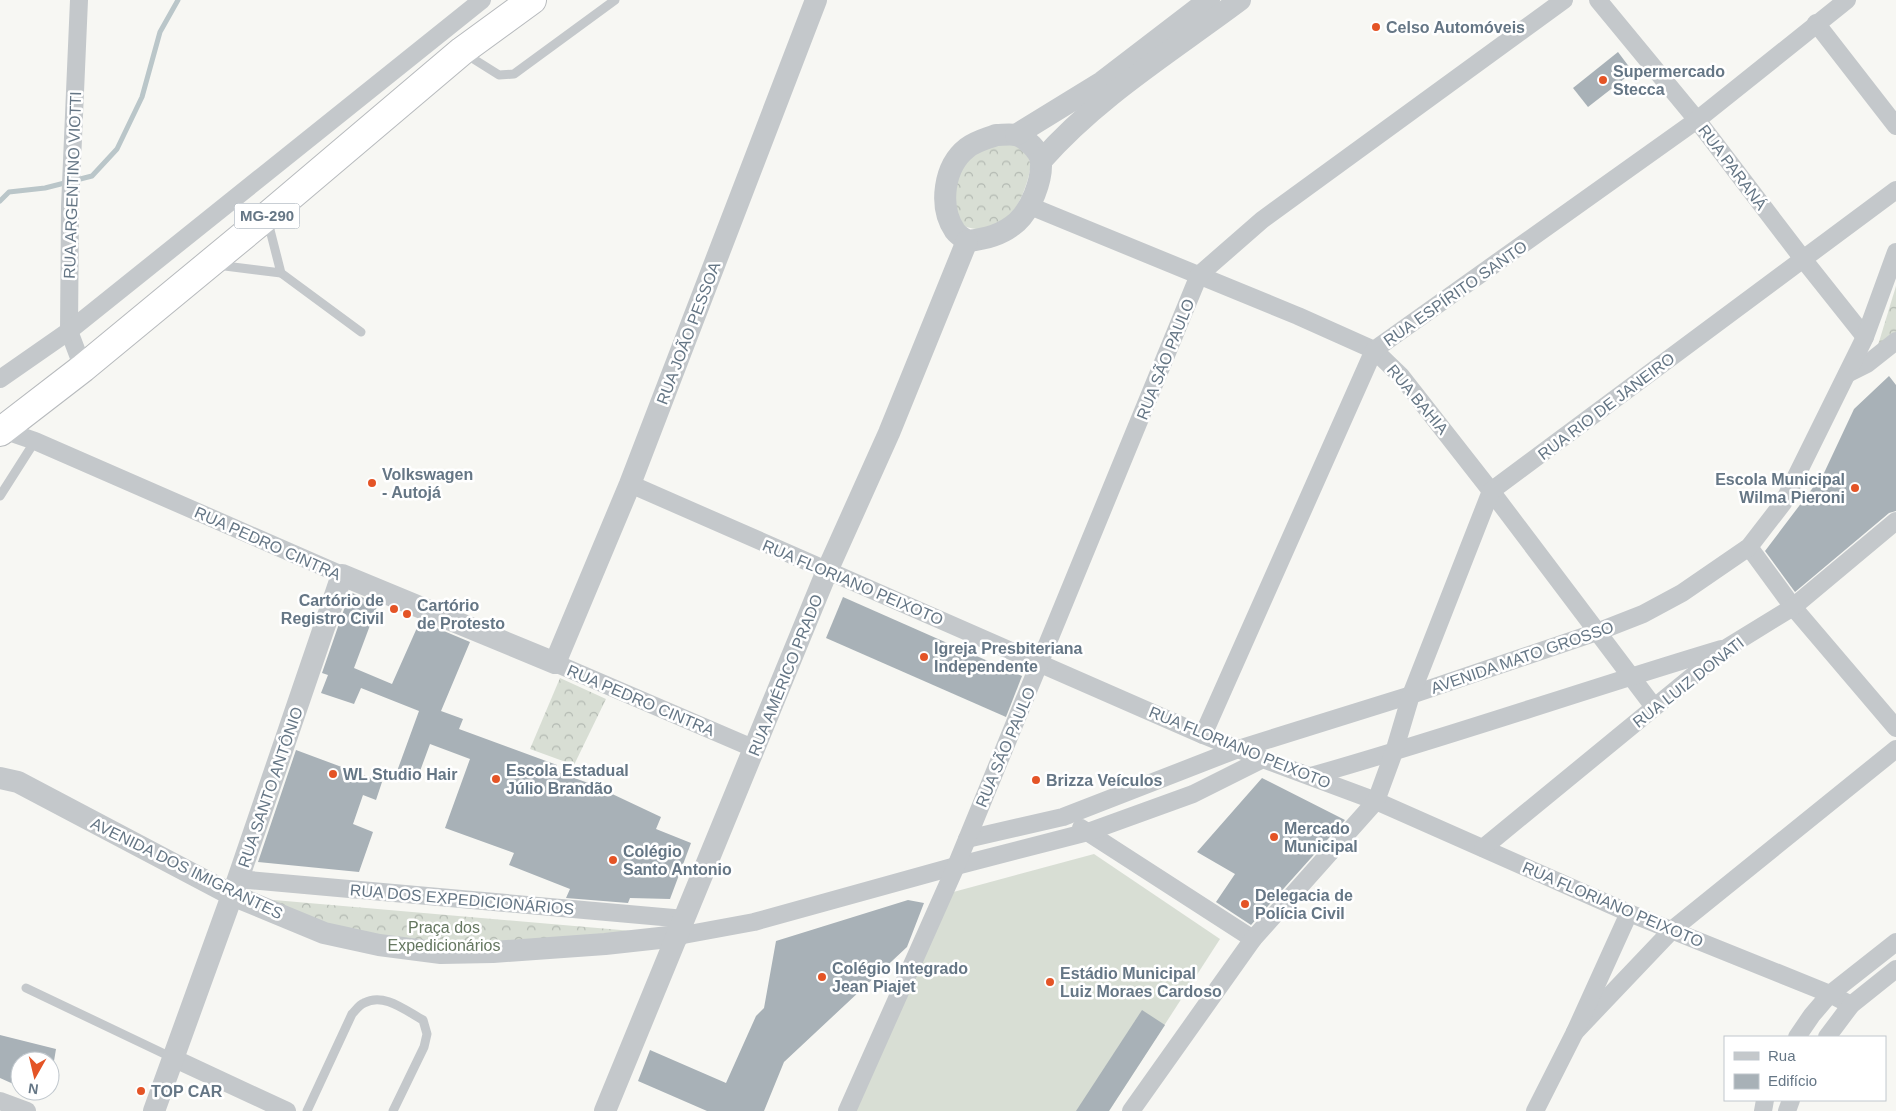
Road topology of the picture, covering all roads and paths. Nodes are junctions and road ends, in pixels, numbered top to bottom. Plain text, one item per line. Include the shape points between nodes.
1 (79, 0) edge
2 (482, 0) edge
3 (532, 0) edge
4 (615, 0) edge
5 (816, 0) edge
6 (1209, 0) edge
7 (1240, 0) edge
8 (1564, 0) edge
9 (1598, 0) edge
10 (1847, 0) edge
11 (1816, 23) junction
12 (462, 51) junction
13 (1697, 120) junction
14 (1896, 126) edge
15 (1016, 135) junction
16 (1041, 161) junction
17 (1896, 190) edge
18 (1030, 206) junction
19 (266, 217) junction
20 (967, 241) junction
21 (1896, 252) edge
22 (1803, 259) junction
23 (209, 264) junction
24 (281, 274) junction
25 (1199, 275) junction
26 (69, 331) junction
27 (361, 332) dead end
28 (1865, 337) junction
29 (1896, 341) edge
30 (1374, 350) junction
31 (83, 368) junction
32 (1847, 374) junction
33 (0, 379) edge
34 (1, 430) edge
35 (35, 441) junction
36 (630, 484) junction
37 (1491, 492) junction
38 (0, 496) edge
39 (1896, 521) edge
40 (1749, 547) junction
41 (827, 571) junction
42 (342, 575) junction
43 (1793, 607) junction
44 (1597, 632) junction
45 (1728, 647) junction
46 (555, 663) junction
47 (1041, 663) junction
48 (1630, 676) junction
49 (1411, 695) junction
50 (1654, 707) junction
51 (1896, 728) edge
52 (1203, 734) junction
53 (755, 749) junction
54 (1238, 749) junction
55 (1896, 749) edge
56 (1394, 752) junction
57 (1263, 759) junction
58 (1311, 776) junction
59 (0, 778) edge
60 (1376, 801) junction
61 (1063, 817) junction
62 (1088, 832) junction
63 (967, 839) junction
64 (1483, 848) junction
65 (956, 866) junction
66 (235, 887) junction
67 (1629, 913) junction
68 (681, 927) junction
69 (1673, 929) junction
70 (1253, 939) junction
71 (1896, 942) edge
72 (1896, 969) edge
73 (26, 988) dead end
74 (1830, 994) junction
75 (1851, 1005) junction
76 (1575, 1032) junction
77 (1798, 1036) edge
78 (1828, 1036) edge
79 (173, 1058) junction
80 (0, 1101) edge
81 (609, 1108) edge
82 (27, 1111) edge
83 (154, 1111) edge
84 (287, 1111) edge
85 (307, 1111) edge
86 (392, 1111) edge
87 (847, 1111) edge
88 (1130, 1111) edge
89 (1535, 1111) edge

1 - 26 street, RUA ARGENTINO VIOTTI via 70,207
2 - 26 street
3 - 12 highway, MG-290
4 - 12 lane via 514,74 499,75
5 - 36 street, RUA JOÃO PESSOA
6 - 15 street via 1102,82
7 - 16 street via 1125,84 1061,138
8 - 25 street, RUA SÃO PAULO via 1262,220
9 - 13 street, RUA PARANÁ
10 - 11 street, RUA ESPÍRITO SANTO
11 - 13 street, RUA ESPÍRITO SANTO
11 - 14 street
12 - 19 highway, MG-290
13 - 22 street, RUA PARANÁ
13 - 30 street, RUA ESPÍRITO SANTO
15 - 16 street via 1034,148
15 - 20 street via 996,135 980,141 955,160 948,177 948,214 955,231
16 - 18 street
17 - 22 street, RUA RIO DE JANEIRO
18 - 20 street via 1017,222 1002,232 986,239
18 - 25 street, RUA BAHIA
19 - 23 highway, MG-290
19 - 24 lane
20 - 41 street, RUA AMÉRICO PRADO via 889,433
21 - 28 street, AVENIDA MATO GROSSO
22 - 28 street, RUA PARANÁ
22 - 37 street, RUA RIO DE JANEIRO
23 - 24 lane
23 - 31 highway, MG-290
24 - 27 lane
25 - 30 street, RUA BAHIA
25 - 47 street, RUA SÃO PAULO
26 - 31 street, RUA ARGENTINO VIOTTI
26 - 33 street
28 - 32 street, AVENIDA MATO GROSSO
29 - 32 street via 1867,364
30 - 37 street, RUA BAHIA via 1401,376
30 - 52 street, RUA ESPÍRITO SANTO
31 - 34 highway, MG-290
32 - 40 street, AVENIDA MATO GROSSO via 1783,503
34 - 35 street, RUA PEDRO CINTRA
35 - 38 lane
35 - 42 street, RUA PEDRO CINTRA
36 - 41 street, RUA FLORIANO PEIXOTO
36 - 46 street, RUA JOÃO PESSOA
37 - 44 street, RUA BAHIA
37 - 49 street
39 - 43 street, RUA LUIZ DONATI
40 - 43 street
40 - 44 street, AVENIDA MATO GROSSO via 1682,593 1643,614
41 - 47 street, RUA FLORIANO PEIXOTO
41 - 53 street, RUA AMÉRICO PRADO
42 - 46 street, RUA PEDRO CINTRA
42 - 66 street, RUA SANTO ANTÔNIO
43 - 45 street, RUA LUIZ DONATI
43 - 51 street
44 - 48 street, RUA BAHIA
44 - 49 street, AVENIDA MATO GROSSO
45 - 48 street
45 - 50 street, RUA LUIZ DONATI
46 - 53 street, RUA PEDRO CINTRA
47 - 52 street, RUA FLORIANO PEIXOTO
47 - 63 street, RUA SÃO PAULO
48 - 50 street, RUA BAHIA
48 - 56 street
49 - 54 street, AVENIDA MATO GROSSO
49 - 56 street
50 - 64 street, RUA LUIZ DONATI
52 - 54 street, RUA FLORIANO PEIXOTO
53 - 68 street, RUA AMÉRICO PRADO
54 - 57 street, RUA FLORIANO PEIXOTO
54 - 61 street, AVENIDA MATO GROSSO
55 - 69 street
56 - 58 street
56 - 60 street
57 - 58 street, RUA FLORIANO PEIXOTO
57 - 62 street via 1193,794
58 - 60 street, RUA FLORIANO PEIXOTO
59 - 66 street, AVENIDA DOS IMIGRANTES via 18,782
60 - 64 street, RUA FLORIANO PEIXOTO
60 - 70 street
61 - 62 street
61 - 63 street, AVENIDA MATO GROSSO
62 - 65 street
62 - 70 street
63 - 65 street, RUA SÃO PAULO
64 - 67 street, RUA FLORIANO PEIXOTO
65 - 68 street, RUA DOS EXPEDICIONÁRIOS via 754,922
65 - 87 street, RUA SÃO PAULO
66 - 68 street, RUA DOS EXPEDICIONÁRIOS
66 - 68 street, AVENIDA DOS IMIGRANTES via 324,933 379,945 441,953 605,944
66 - 79 street, RUA SANTO ANTÔNIO
67 - 69 street, RUA FLORIANO PEIXOTO
67 - 76 street
68 - 81 street, RUA AMÉRICO PRADO
69 - 74 street, RUA FLORIANO PEIXOTO
69 - 76 street
70 - 88 street
71 - 74 street
72 - 75 street
73 - 79 lane
74 - 75 street, RUA FLORIANO PEIXOTO
74 - 77 street
75 - 78 street
76 - 89 street
79 - 83 street, RUA SANTO ANTÔNIO
79 - 84 street
80 - 82 street
85 - 86 lane via 352,1014 363,1003 375,999 391,1002 423,1020 427,1034 424,1047

